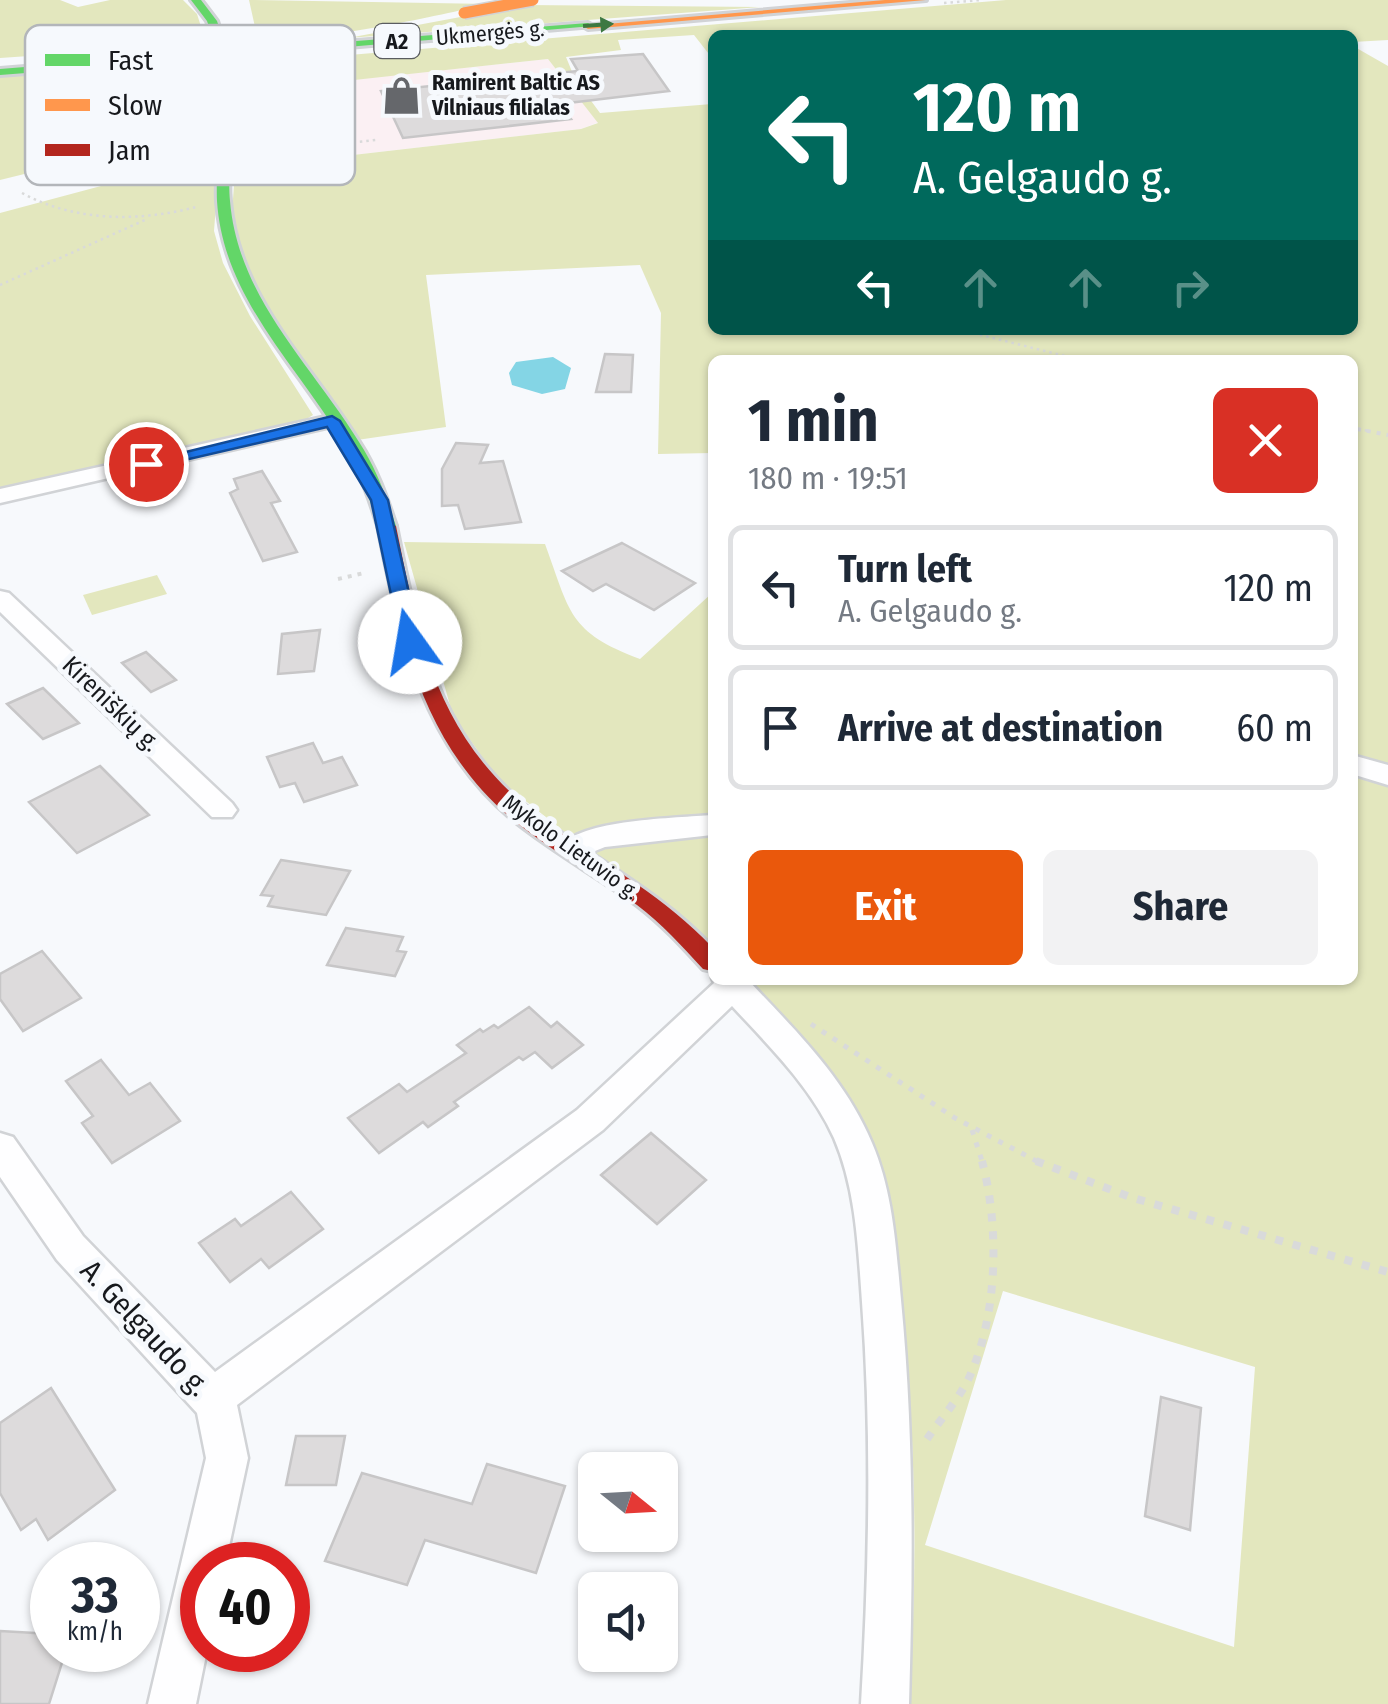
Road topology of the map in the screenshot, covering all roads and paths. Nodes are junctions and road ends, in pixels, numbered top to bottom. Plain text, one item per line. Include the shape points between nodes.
1 (196, 0) edge
2 (488, 0) edge
3 (533, 0) edge
4 (847, 0) edge
5 (921, 0) edge
6 (217, 25) edge
7 (355, 27) edge
8 (355, 36) edge
9 (25, 62) edge
10 (0, 64) edge
11 (25, 69) edge
12 (0, 72) edge
13 (376, 140) dead end
14 (355, 142) edge
15 (224, 185) edge
16 (22, 193) dead end
17 (223, 199) junction
18 (150, 218) junction
19 (0, 284) edge
20 (981, 335) edge
21 (1061, 355) edge
22 (332, 421) junction
23 (1358, 429) edge
24 (1388, 435) edge
25 (0, 496) edge
26 (0, 598) edge
27 (1358, 766) edge
28 (1388, 775) edge
29 (222, 810) dead end
30 (708, 825) edge
31 (575, 848) junction
32 (708, 958) edge
33 (717, 985) edge
34 (733, 985) edge
35 (804, 1019) dead end
36 (971, 1127) junction
37 (0, 1148) edge
38 (1388, 1272) edge
39 (212, 1400) junction
40 (890, 1447) junction
41 (172, 1704) edge
42 (885, 1704) edge

1 - 6 main road
2 - 4 main road
3 - 7 main road, A2, bridge
8 -> 5 main road, Ukmergės g. / A2
9 - 10 main road, Ukmergės g. / A2
11 - 12 main road, Ukmergės g. / A2
13 - 14 path
15 - 17 main road, Mykolo Lietuvio g.
16 - 18 path via 50,206
17 - 18 path
17 - 22 main road, Mykolo Lietuvio g. via 242,286
18 - 19 path
20 - 21 path
22 - 25 street
22 - 31 main road, Mykolo Lietuvio g. via 380,500 410,642 458,746 502,797
23 - 24 path
26 - 29 street, Kireniškių g.
27 - 28 street
30 - 31 street via 600,836
31 - 32 main road, Mykolo Lietuvio g. via 669,918
33 - 39 street via 590,1120
34 - 40 street, Mykolo Lietuvio g. via 814,1078 864,1168 887,1345
35 - 36 path
36 - 38 path via 1045,1166 1125,1194
36 - 40 path via 989,1176 995,1219 984,1328 968,1380 923,1445
37 - 39 street, A. Gelgaudo g. via 70,1248
39 - 41 street, A. Gelgaudo g. via 222,1418 227,1458
40 - 42 street, Mykolo Lietuvio g.

